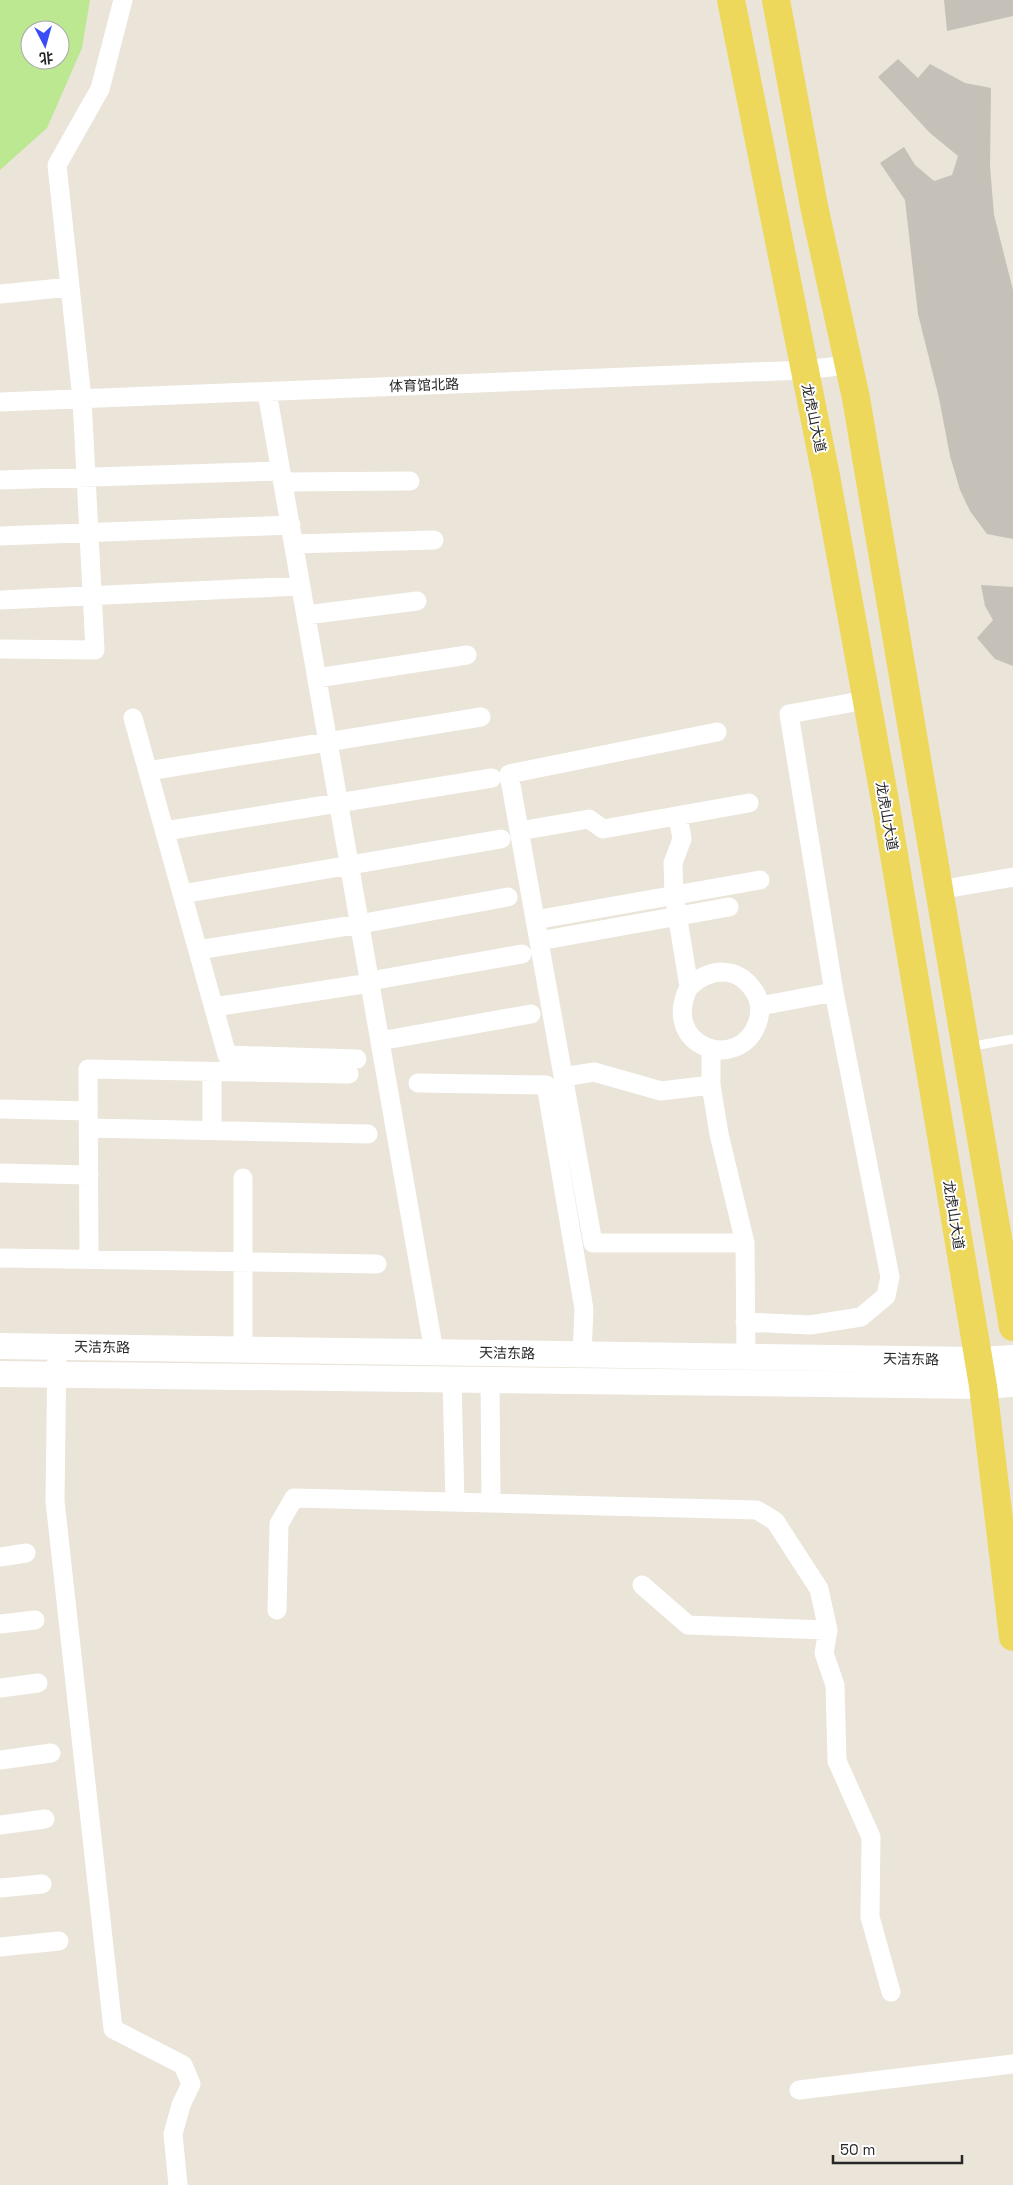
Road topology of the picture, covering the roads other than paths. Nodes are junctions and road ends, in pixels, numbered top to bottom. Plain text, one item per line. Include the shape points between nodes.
1 (123, 0) edge
2 (731, 0) edge
3 (776, 0) edge
4 (70, 287) junction
5 (0, 294) edge
6 (848, 365) junction
7 (804, 370) junction
8 (268, 392) junction
9 (82, 399) junction
10 (0, 402) edge
11 (86, 477) junction
12 (282, 477) junction
13 (0, 480) edge
14 (410, 481) dead end
15 (291, 525) junction
16 (88, 532) junction
17 (0, 536) edge
18 (434, 540) dead end
19 (294, 544) junction
20 (301, 586) junction
21 (92, 596) junction
22 (0, 600) edge
23 (417, 601) dead end
24 (306, 615) junction
25 (0, 649) edge
26 (467, 655) dead end
27 (317, 678) junction
28 (866, 700) junction
29 (481, 716) dead end
30 (134, 718) dead end
31 (717, 732) dead end
32 (328, 741) junction
33 (148, 771) junction
34 (492, 778) dead end
35 (339, 802) junction
36 (749, 803) dead end
37 (678, 816) junction
38 (165, 832) junction
39 (519, 832) junction
40 (501, 839) dead end
41 (350, 867) junction
42 (1013, 878) edge
43 (760, 880) dead end
44 (939, 890) junction
45 (182, 894) junction
46 (674, 896) junction
47 (508, 897) dead end
48 (729, 907) dead end
49 (678, 916) junction
50 (535, 920) junction
51 (360, 924) junction
52 (539, 941) junction
53 (198, 950) junction
54 (522, 954) dead end
55 (370, 982) junction
56 (689, 987) junction
57 (834, 992) junction
58 (760, 1006) junction
59 (214, 1008) junction
60 (531, 1014) dead end
61 (1013, 1039) edge
62 (380, 1040) junction
63 (966, 1048) junction
64 (711, 1049) junction
65 (212, 1072) junction
66 (563, 1078) junction
67 (418, 1083) dead end
68 (711, 1084) junction
69 (0, 1109) edge
70 (88, 1120) junction
71 (212, 1129) junction
72 (368, 1134) dead end
73 (0, 1173) edge
74 (88, 1175) junction
75 (244, 1178) dead end
76 (745, 1243) junction
77 (0, 1258) edge
78 (89, 1259) junction
79 (243, 1262) junction
80 (377, 1264) dead end
81 (745, 1322) junction
82 (1013, 1327) edge
83 (0, 1346) edge
84 (57, 1346) junction
85 (243, 1349) junction
86 (434, 1352) junction
87 (582, 1354) junction
88 (746, 1357) junction
89 (1013, 1358) edge
90 (981, 1373) junction
91 (0, 1374) edge
92 (58, 1374) junction
93 (452, 1379) junction
94 (490, 1380) junction
95 (1013, 1384) edge
96 (455, 1502) junction
97 (492, 1503) junction
98 (26, 1553) dead end
99 (0, 1557) edge
100 (642, 1585) dead end
101 (277, 1610) dead end
102 (35, 1620) dead end
103 (0, 1624) edge
104 (828, 1630) junction
105 (1013, 1637) edge
106 (38, 1683) dead end
107 (0, 1688) edge
108 (51, 1753) dead end
109 (0, 1760) edge
110 (44, 1819) dead end
111 (0, 1825) edge
112 (42, 1884) dead end
113 (0, 1888) edge
114 (59, 1942) dead end
115 (0, 1947) edge
116 (891, 1992) dead end
117 (1013, 2064) edge
118 (799, 2090) dead end
119 (178, 2185) edge

1 - 4 street via 100,89 57,165
2 - 7 main road, 龙虎山大道
3 - 6 main road via 814,206
4 - 5 street
4 - 9 street
6 - 7 street, 体育馆北路
6 - 44 main road
7 - 8 street, 体育馆北路
7 - 28 main road, 龙虎山大道
8 - 9 street, 体育馆北路
8 - 12 street
9 - 10 street, 体育馆北路
9 - 11 street
11 - 12 street
11 - 13 street
11 - 16 street
12 - 14 street
12 - 15 street
15 - 16 street
15 - 19 street
16 - 17 street
16 - 21 street
18 - 19 street
19 - 20 street
20 - 21 street
20 - 24 street
21 - 22 street
21 - 25 street via 94,650
23 - 24 street
24 - 27 street
26 - 27 street
27 - 32 street
28 - 57 street via 789,714
28 - 90 main road, 龙虎山大道
29 - 32 street
30 - 33 street
31 - 39 street via 509,774
32 - 33 street
32 - 35 street
33 - 38 street
34 - 35 street
35 - 38 street
35 - 41 street
36 - 37 street
37 - 39 street via 604,829 589,819
37 - 46 street via 682,839 674,863
38 - 45 street
39 - 50 street
40 - 41 street
41 - 45 street
41 - 51 street
42 - 44 street
43 - 46 street
44 - 63 main road
45 - 53 street
46 - 49 street
46 - 50 street
47 - 51 street
48 - 49 street
49 - 52 street
49 - 56 street
50 - 52 street
51 - 53 street
51 - 55 street
52 - 66 street
53 - 59 street
54 - 55 street
55 - 59 street
55 - 62 street
56 - 58 street via 711,973 737,975 748,983
56 - 64 street via 682,1006 684,1025 690,1036
57 - 58 street
57 - 81 street via 890,1277 886,1296 861,1317 810,1325
58 - 64 street via 755,1031 747,1041 730,1049
59 - 65 street via 227,1055 353,1066
60 - 62 street
61 - 63 lane
62 - 86 street
63 - 82 main road
64 - 68 street
65 - 70 street via 88,1069
65 - 71 street
66 - 68 street via 594,1072 662,1092
66 - 76 street via 593,1243
67 - 87 street via 546,1085 584,1309
68 - 76 street via 719,1134
69 - 70 street
70 - 71 street
70 - 74 street
71 - 72 street
73 - 74 street
74 - 78 street
75 - 79 street
76 - 81 street
77 - 78 street
78 - 79 street
79 - 80 street
79 - 85 street
81 - 88 street
83 - 84 main road, 天洁东路
84 - 85 main road, 天洁东路
84 - 92 street
85 - 86 main road, 天洁东路
86 - 87 main road, 天洁东路
87 - 88 main road, 天洁东路
88 - 90 main road, 天洁东路
89 - 90 main road, 天洁东路
90 - 94 main road, 天洁东路
90 - 95 main road, 天洁东路
90 - 105 main road, 龙虎山大道
91 - 92 main road, 天洁东路
92 - 93 main road, 天洁东路
92 - 119 street via 55,1501 113,2029 183,2065 191,2084 173,2134
93 - 94 main road, 天洁东路
93 - 96 street
94 - 97 street
96 - 97 street
96 - 101 street via 294,1498 279,1524
97 - 104 street via 757,1510 775,1521 819,1589
98 - 99 street
100 - 104 street via 688,1625
102 - 103 street
104 - 116 street via 824,1653 835,1685 837,1761 871,1837 870,1917
106 - 107 street
108 - 109 street
110 - 111 street
112 - 113 street
114 - 115 street
117 - 118 street

